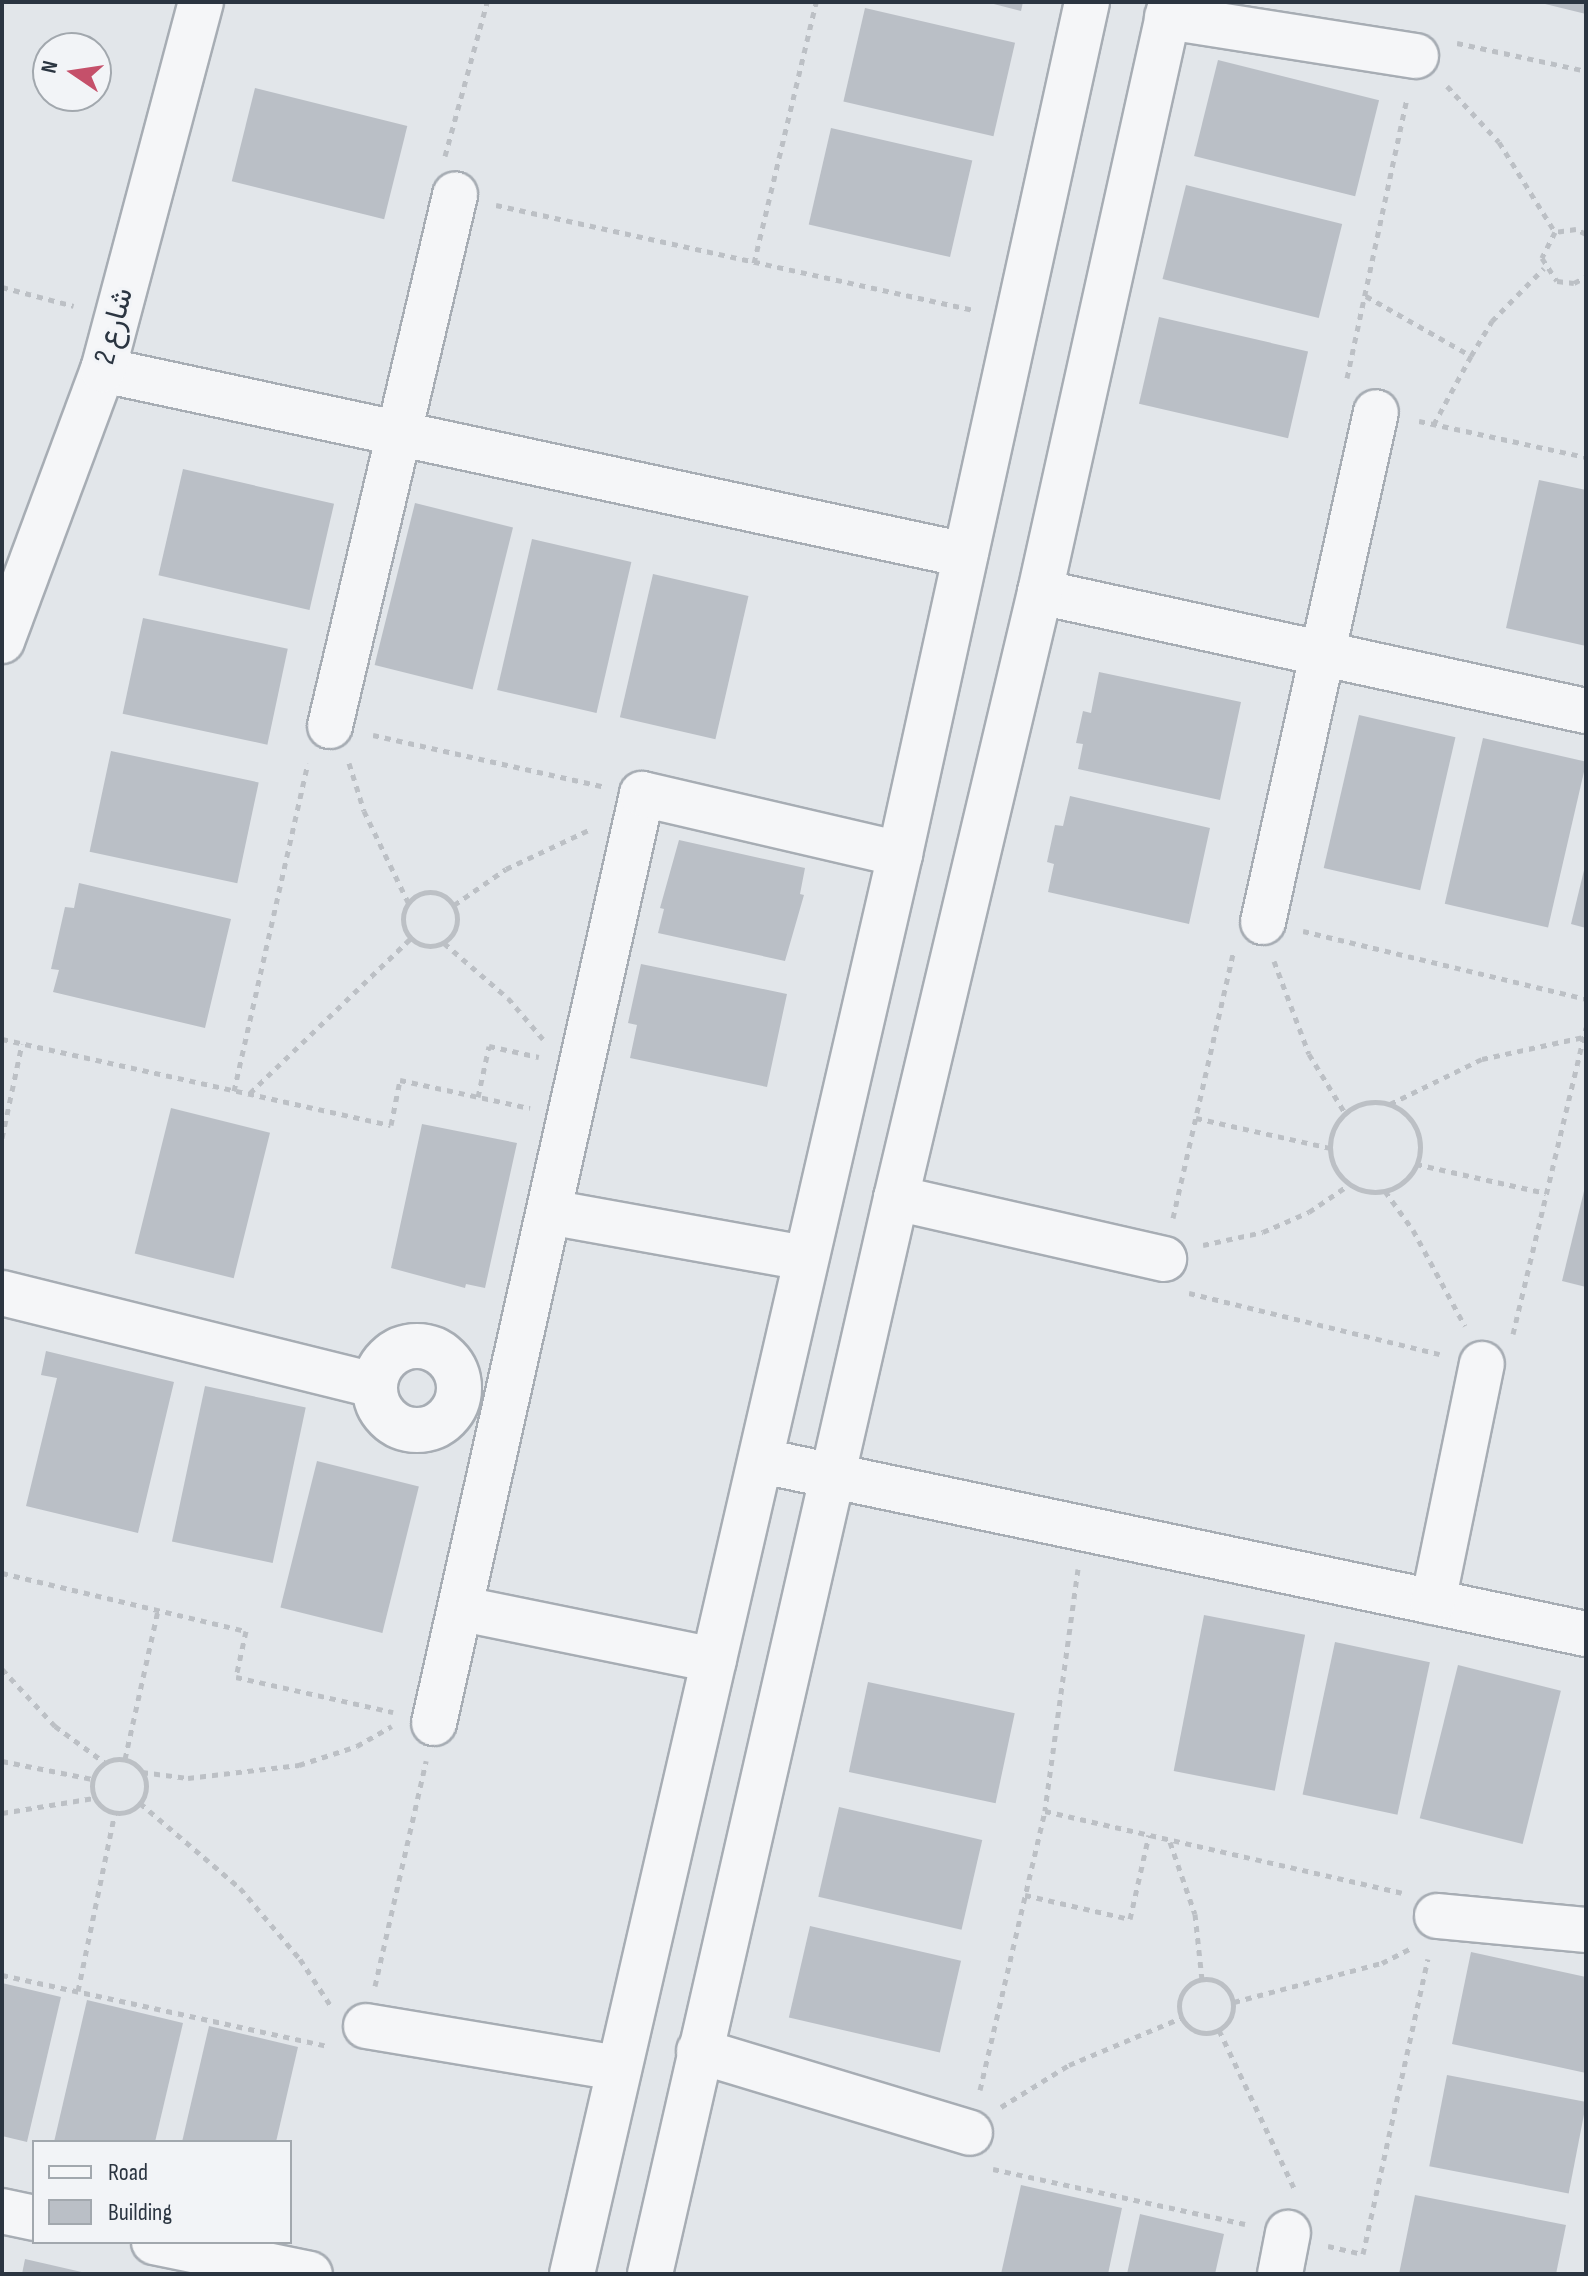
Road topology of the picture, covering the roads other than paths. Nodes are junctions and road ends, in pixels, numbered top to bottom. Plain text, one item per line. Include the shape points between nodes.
1 (201, 2) edge
2 (1087, 2) edge
3 (1169, 10) edge
4 (1416, 56) road end
5 (455, 195) road end
6 (103, 370) junction
7 (1376, 412) road end
8 (397, 434) junction
9 (965, 555) junction
10 (1040, 592) junction
11 (2, 641) edge
12 (1320, 653) junction
13 (1586, 711) edge
14 (334, 727) road end
15 (900, 854) junction
16 (1263, 922) road end
17 (896, 1198) junction
18 (549, 1212) junction
19 (1165, 1254) road end
20 (804, 1258) junction
21 (2, 1293) edge
22 (1482, 1364) road end
23 (373, 1385) junction
24 (457, 1401) junction
25 (509, 1407) junction
26 (762, 1461) junction
27 (835, 1477) junction
28 (1433, 1602) junction
29 (463, 1609) junction
30 (1586, 1634) edge
31 (714, 1660) junction
32 (422, 1719) road end
33 (1435, 1927) road end
34 (1586, 1930) edge
35 (352, 2022) road end
36 (699, 2051) junction
37 (616, 2068) junction
38 (970, 2133) road end
39 (2, 2211) edge
40 (32, 2218) edge
41 (164, 2244) edge
42 (310, 2274) edge
43 (572, 2274) edge
44 (650, 2274) edge

1 - 6 street, شارع 2
2 - 9 street
3 - 4 street
3 - 10 street
5 - 8 street
6 - 8 street
6 - 11 street, شارع 2
7 - 12 street
8 - 9 street
8 - 14 street
9 - 15 street
10 - 12 street
10 - 17 street
12 - 13 street
12 - 16 street
15 - 18 street via 640,802 568,1063 570,1117
15 - 20 street
17 - 19 street
17 - 27 street
18 - 20 street
18 - 25 street
20 - 26 street
21 - 23 street
22 - 28 street
23 - 24 street via 377,1406 390,1422 408,1430 429,1429 447,1419
23 - 24 street via 380,1366 395,1351 424,1347 450,1362 459,1381
24 - 25 street
25 - 29 street
26 - 27 street
26 - 31 street
27 - 28 street
27 - 36 street
28 - 30 street
29 - 31 street
29 - 32 street
31 - 37 street
33 - 34 street
35 - 37 street
36 - 38 street
36 - 44 street
37 - 43 street
39 - 40 street
41 - 42 street

